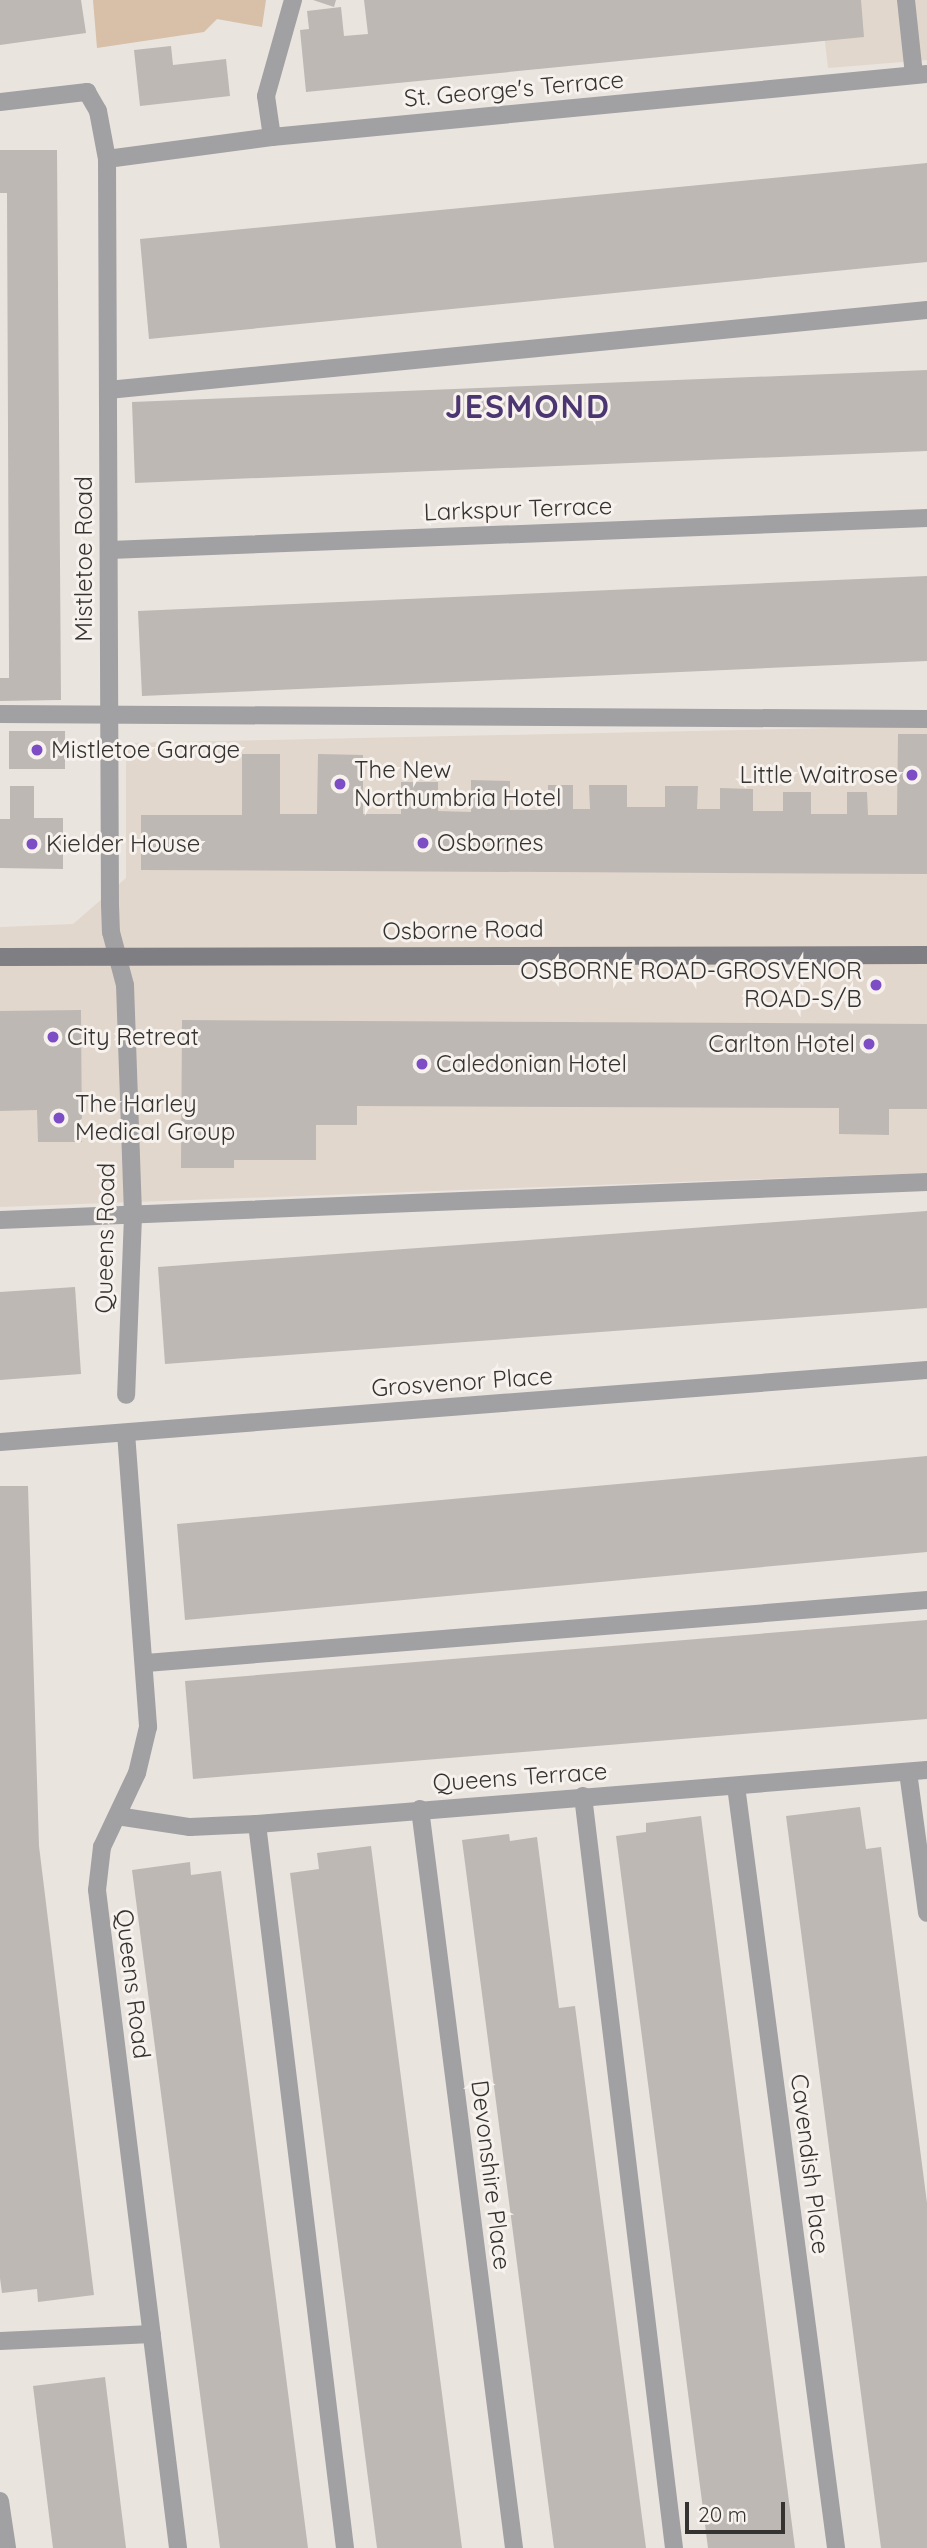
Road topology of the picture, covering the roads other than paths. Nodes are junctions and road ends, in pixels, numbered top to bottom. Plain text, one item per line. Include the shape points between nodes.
1 (293, 0) edge
2 (906, 0) edge
3 (921, 75) edge
4 (0, 102) edge
5 (272, 137) junction
6 (107, 159) junction
7 (927, 310) edge
8 (108, 390) junction
9 (927, 518) edge
10 (110, 550) junction
11 (0, 714) edge
12 (107, 717) junction
13 (927, 719) edge
14 (927, 955) edge
15 (0, 957) edge
16 (118, 958) junction
17 (927, 1182) edge
18 (133, 1216) junction
19 (0, 1220) edge
20 (927, 1370) edge
21 (126, 1395) dead end
22 (126, 1433) junction
23 (0, 1442) edge
24 (927, 1600) edge
25 (146, 1663) junction
26 (927, 1770) edge
27 (908, 1772) junction
28 (736, 1786) junction
29 (583, 1796) junction
30 (420, 1808) junction
31 (117, 1816) junction
32 (257, 1824) junction
33 (927, 1913) edge
34 (152, 2334) junction
35 (0, 2341) edge
36 (0, 2501) edge
37 (7, 2548) edge
38 (178, 2548) edge
39 (345, 2548) edge
40 (514, 2548) edge
41 (674, 2548) edge
42 (836, 2548) edge

1 - 5 street via 266,96
2 - 3 street
3 - 5 street, St. George's Terrace
4 - 6 street, Mistletoe Road via 87,92 98,111
5 - 6 street, St. George's Terrace
6 - 8 street, Mistletoe Road
7 - 8 street
8 - 10 street, Mistletoe Road
9 - 10 street, Larkspur Terrace
10 - 12 street, Mistletoe Road
11 - 12 street
12 - 13 street
12 - 16 street, Mistletoe Road via 111,932
14 - 16 main road, Osborne Road
15 - 16 main road, Osborne Road
16 - 18 street, Queens Road via 125,985
17 - 18 street
18 - 19 street
18 - 21 street, Queens Road
20 - 22 street, Grosvenor Place
22 - 23 street, Grosvenor Place
22 - 25 street, Queens Road
24 - 25 street
25 - 31 street, Queens Road via 144,1752
26 - 27 street, Queens Terrace
27 - 28 street, Queens Terrace
27 - 33 street
28 - 29 street, Queens Terrace
28 - 42 street, Cavendish Place
29 - 30 street, Queens Terrace
29 - 41 street
30 - 32 street, Queens Terrace
30 - 40 street, Devonshire Place
31 - 32 street, Queens Terrace via 190,1827
31 - 34 street, Queens Road via 102,1847 97,1890
32 - 39 street
34 - 35 street
34 - 38 street, Queens Road
36 - 37 street

